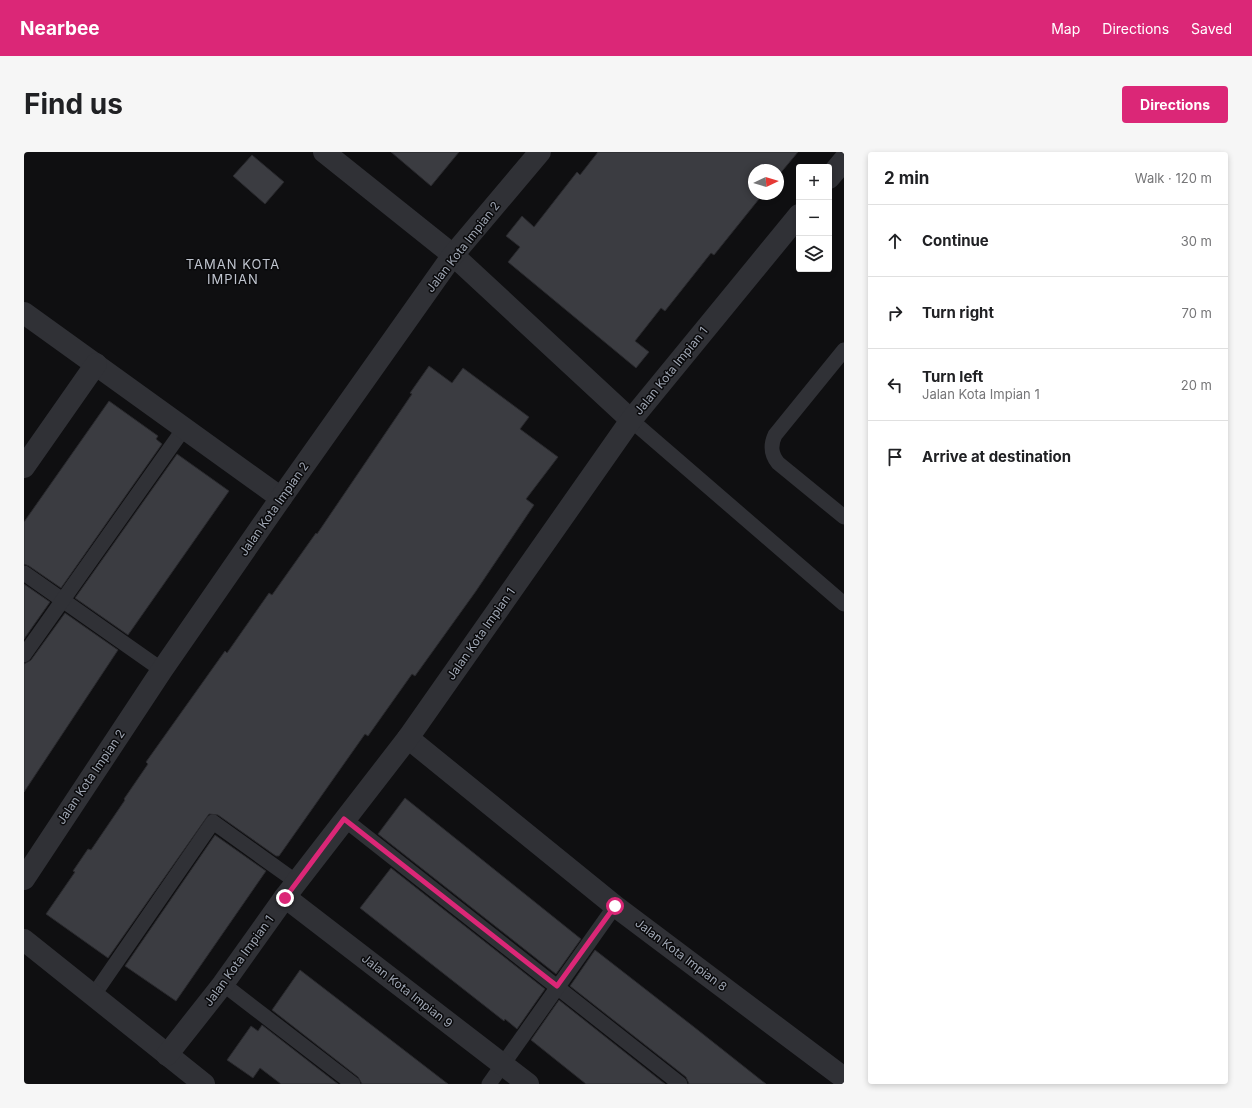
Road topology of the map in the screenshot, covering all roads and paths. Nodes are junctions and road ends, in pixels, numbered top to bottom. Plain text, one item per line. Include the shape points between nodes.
1 (324, 152) edge
2 (540, 152) edge
3 (844, 160) edge
4 (832, 174) edge
5 (796, 219) edge
6 (453, 255) junction
7 (24, 313) edge
8 (844, 350) edge
9 (96, 364) junction
10 (630, 420) junction
11 (185, 427) junction
12 (24, 467) edge
13 (281, 498) junction
14 (844, 517) edge
15 (24, 573) edge
16 (61, 601) junction
17 (844, 604) edge
18 (24, 655) edge
19 (162, 670) junction
20 (408, 738) junction
21 (344, 819) junction
22 (24, 879) edge
23 (292, 890) junction
24 (615, 906) junction
25 (24, 940) edge
26 (223, 984) junction
27 (557, 986) junction
28 (93, 996) junction
29 (167, 1055) junction
30 (502, 1064) junction
31 (842, 1071) edge
32 (204, 1084) edge
33 (353, 1084) edge
34 (489, 1084) edge
35 (528, 1084) edge
36 (680, 1084) edge

1 - 6 street
2 - 6 street, Jalan Kota Impian 2
3 - 4 street
5 - 10 street, Jalan Kota Impian 1
6 - 10 street
6 - 13 street, Jalan Kota Impian 2
7 - 9 street
8 - 14 lane via 775,435 771,450 778,463
9 - 11 street
9 - 12 street
10 - 17 lane
10 - 20 street, Jalan Kota Impian 1
11 - 13 street
11 - 16 lane
13 - 19 street, Jalan Kota Impian 2
15 - 16 lane
16 - 18 lane
16 - 19 lane
19 - 22 street, Jalan Kota Impian 2
20 - 21 street, Jalan Kota Impian 1
20 - 24 street, Jalan Kota Impian 8
21 - 23 street, Jalan Kota Impian 1
21 - 27 lane
23 - 26 street, Jalan Kota Impian 1
23 - 28 lane via 213,822
23 - 30 street, Jalan Kota Impian 9
24 - 27 lane
24 - 31 street, Jalan Kota Impian 8
25 - 28 street
26 - 29 street, Jalan Kota Impian 1
26 - 33 lane
27 - 30 lane
27 - 36 lane
28 - 29 street
29 - 32 street
30 - 34 lane
30 - 35 street, Jalan Kota Impian 9

